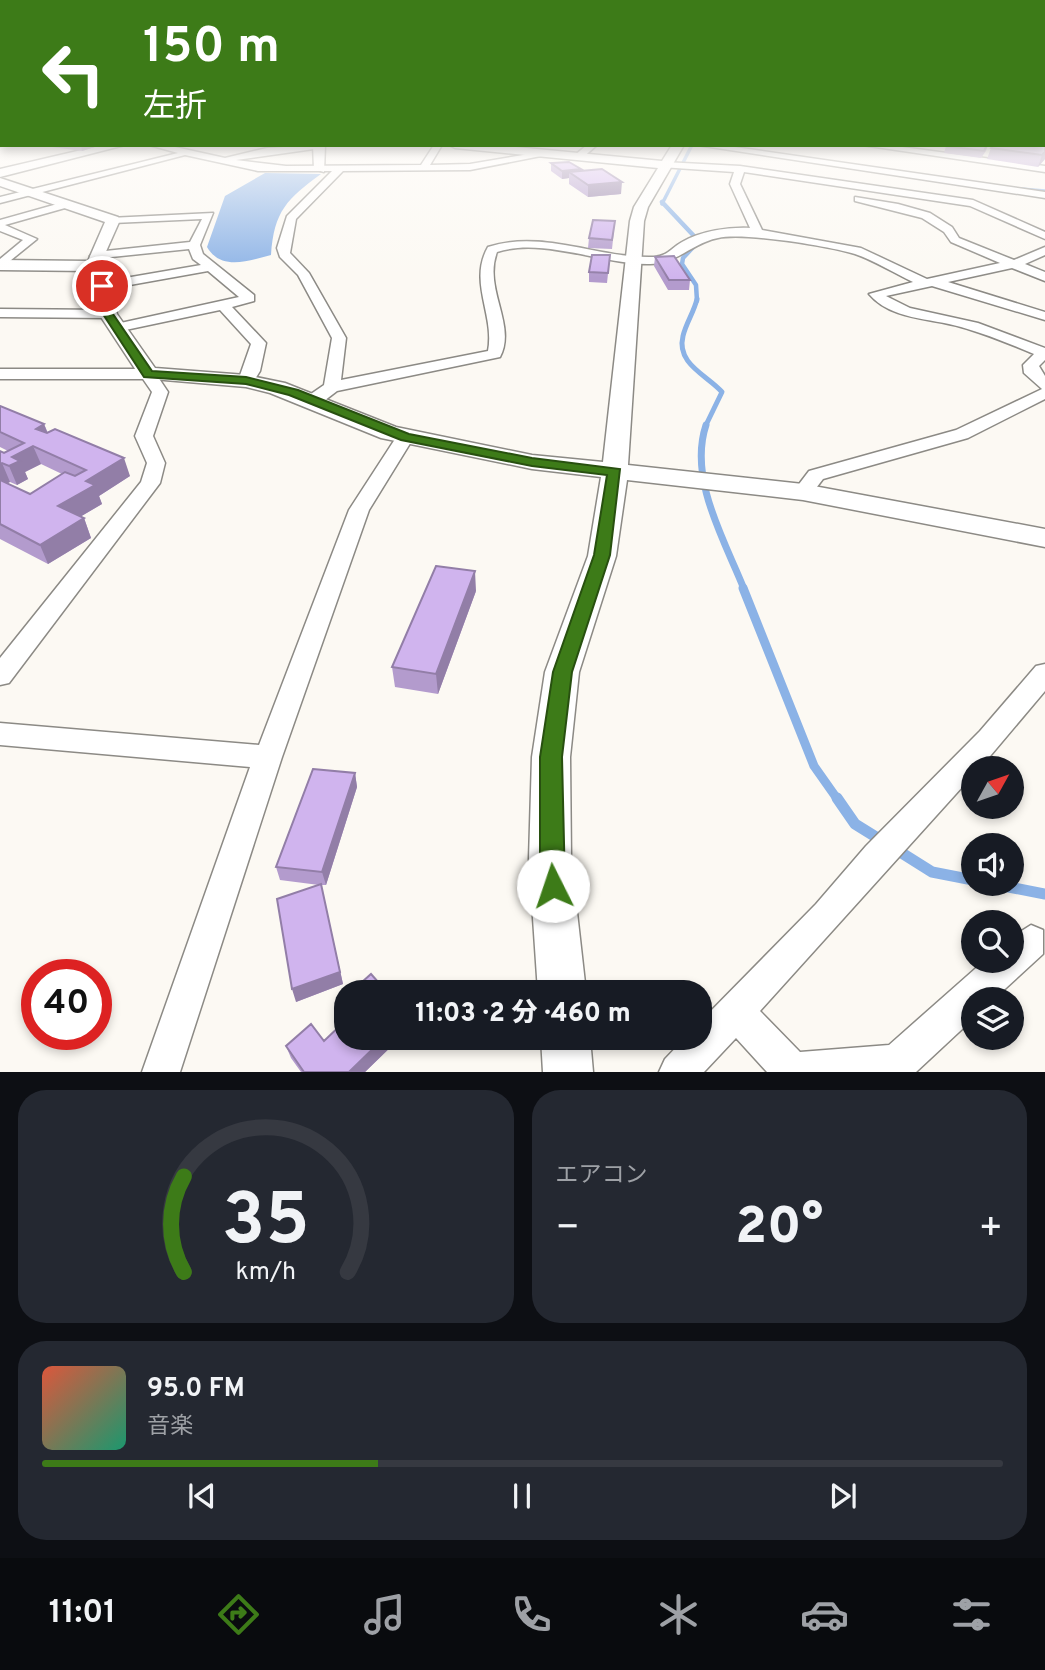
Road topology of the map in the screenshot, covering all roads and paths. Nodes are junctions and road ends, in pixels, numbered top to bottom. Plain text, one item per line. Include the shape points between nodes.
1 (87, 178) edge
2 (331, 178) edge
3 (661, 178) edge
4 (736, 178) edge
5 (768, 178) edge
6 (812, 178) edge
7 (925, 178) edge
8 (968, 178) edge
9 (0, 183) edge
10 (986, 187) junction
11 (1045, 189) edge
12 (30, 192) junction
13 (1045, 195) edge
14 (0, 200) edge
15 (973, 203) junction
16 (68, 204) junction
17 (114, 220) junction
18 (0, 225) edge
19 (757, 230) junction
20 (1045, 236) edge
21 (194, 245) junction
22 (1045, 251) edge
23 (633, 258) junction
24 (96, 261) junction
25 (1017, 263) junction
26 (0, 265) edge
27 (211, 267) junction
28 (1045, 277) edge
29 (930, 283) junction
30 (102, 286) junction
31 (223, 305) junction
32 (0, 313) edge
33 (1045, 316) edge
34 (112, 321) junction
35 (0, 374) edge
36 (148, 374) junction
37 (246, 381) junction
38 (1044, 392) edge
39 (323, 393) junction
40 (405, 437) junction
41 (614, 472) junction
42 (803, 492) junction
43 (1045, 538) edge
44 (1045, 673) edge
45 (0, 676) edge
46 (0, 734) edge
47 (268, 757) junction
48 (997, 973) edge
49 (561, 980) edge
50 (736, 1012) junction
51 (567, 1050) edge
52 (161, 1072) edge
53 (569, 1072) edge
54 (678, 1072) edge
55 (793, 1072) edge

1 - 12 street
2 - 39 street via 291,218 283,248 303,273 339,338
3 - 23 street via 641,206
4 - 19 street via 735,184
5 - 25 street via 920,215 944,225 955,240
6 - 15 street
7 - 10 street
8 - 11 street
9 - 12 street
10 - 13 street
10 - 15 street
12 - 14 street
12 - 16 street
15 - 20 street
16 - 17 street
16 - 18 street
17 - 21 street via 209,215
17 - 24 street
18 - 26 street via 31,239
19 - 23 street via 687,243 664,260
19 - 29 street via 767,236 857,251
21 - 24 street
21 - 27 street via 197,256
22 - 25 street
23 - 39 street via 559,247 492,250 483,275 496,319 495,354
23 - 41 street
24 - 26 street
24 - 30 street
25 - 28 street
25 - 29 street
27 - 30 street
27 - 31 street via 249,298
29 - 33 street
29 - 38 street via 876,294 895,307 970,325 1044,354 1031,365
30 - 34 street
31 - 34 street
31 - 37 street via 259,344
32 - 34 street
34 - 36 street
35 - 36 street
36 - 37 street
36 - 45 street via 160,392 144,436 156,463 150,483
37 - 39 street
38 - 42 street via 962,434 816,475
39 - 40 street
40 - 41 street via 532,462
40 - 47 street via 359,510
41 - 42 street
41 - 49 street via 602,555 562,672 551,757 550,859
42 - 43 street
44 - 50 street via 990,739
46 - 47 street
47 - 52 street
48 - 55 street via 897,1063
50 - 54 street
50 - 55 street
51 - 53 street

